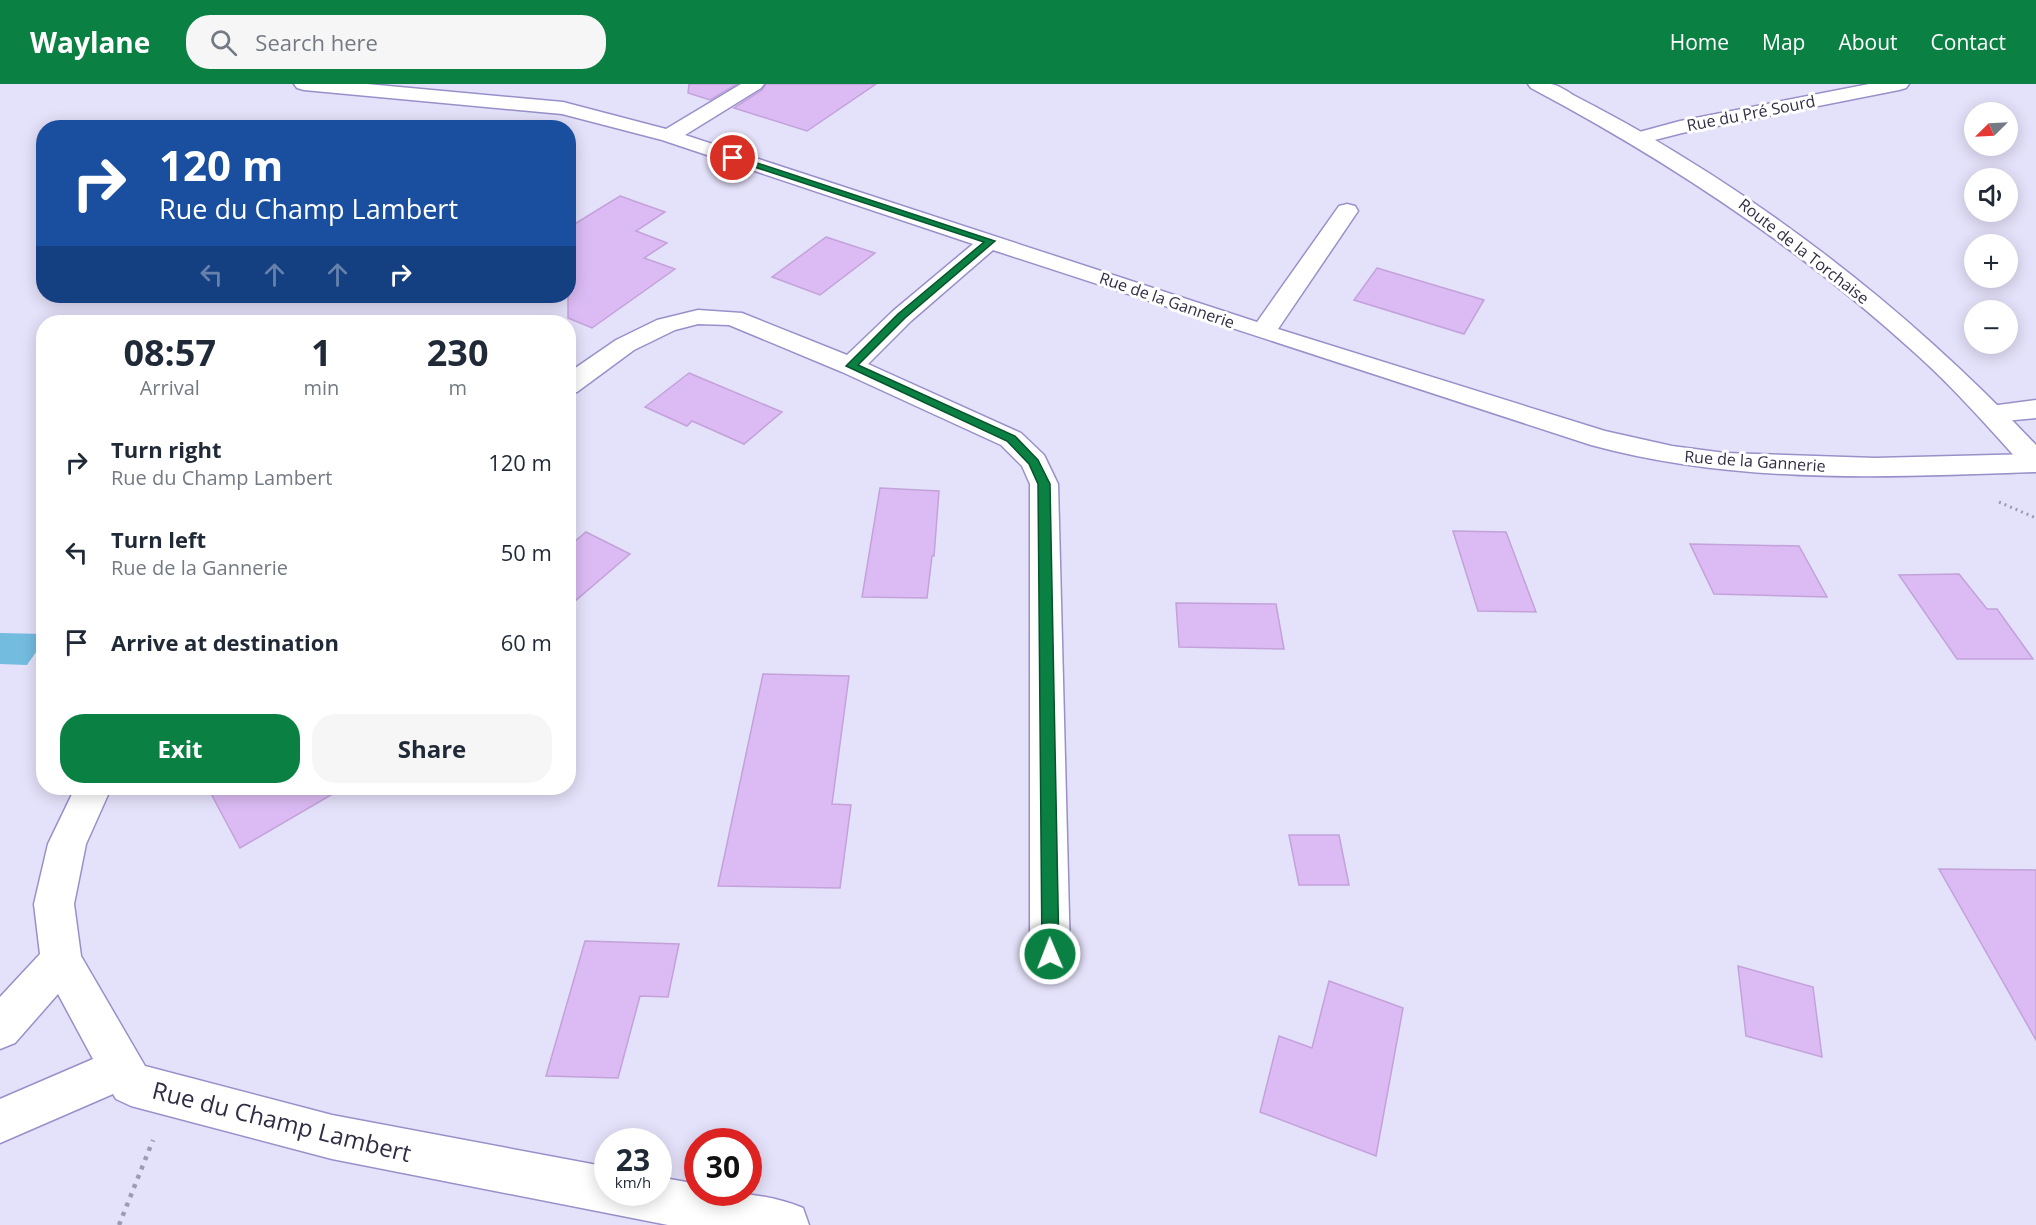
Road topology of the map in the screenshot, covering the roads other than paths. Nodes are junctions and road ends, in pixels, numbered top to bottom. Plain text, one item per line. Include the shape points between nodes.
1 (304, 84) edge
2 (754, 84) edge
3 (1538, 84) edge
4 (1899, 84) edge
5 (669, 136) junction
6 (1639, 138) junction
7 (1347, 211) dead end
8 (990, 241) junction
9 (1263, 332) junction
10 (851, 366) junction
11 (576, 380) edge
12 (2036, 409) edge
13 (1993, 413) junction
14 (2036, 463) edge
15 (90, 795) edge
16 (1050, 954) dead end
17 (61, 960) junction
18 (0, 1028) edge
19 (127, 1076) junction
20 (0, 1121) edge
21 (594, 1188) edge
22 (672, 1203) edge
23 (786, 1225) edge

1 - 5 street, Rue de la Gannerie via 563,108
2 - 5 street
3 - 6 street, Route de la Torchaise
4 - 6 street, Rue du Pré Sourd
5 - 8 street, Rue de la Gannerie
6 - 13 street, Route de la Torchaise via 1700,173 1846,280
7 - 9 street
8 - 9 street, Rue de la Gannerie
8 - 10 street via 902,316
9 - 14 street, Rue de la Gannerie via 1601,440 1672,455 1725,462 1875,468
10 - 11 street via 733,318 698,317 666,325 625,345
10 - 16 street via 1011,438 1034,462 1044,484
12 - 13 street
13 - 14 street, Route de la Torchaise
15 - 17 street via 67,844 54,904
17 - 18 street
17 - 19 street
19 - 20 street
19 - 21 street, Rue du Champ Lambert via 332,1137
22 - 23 street

